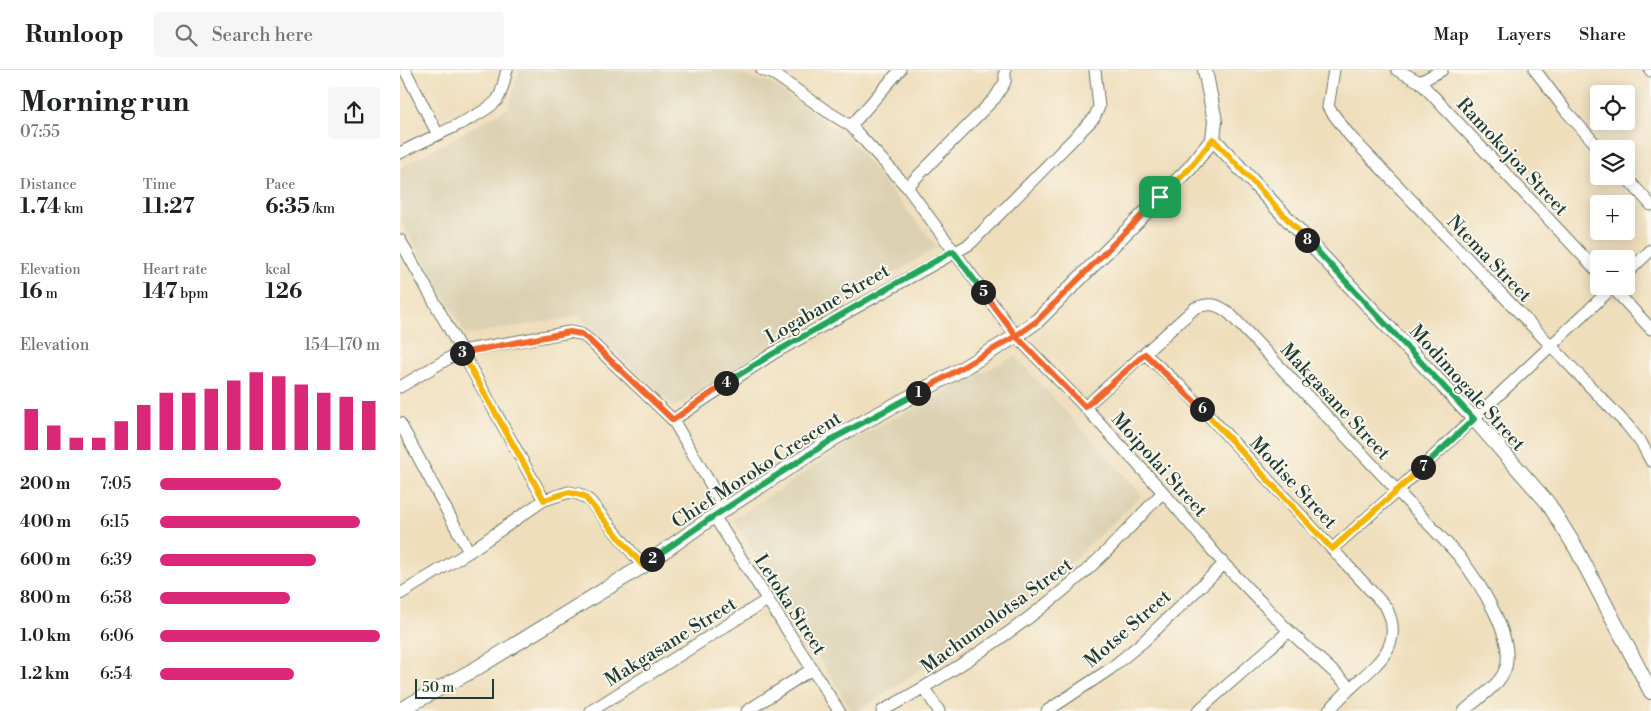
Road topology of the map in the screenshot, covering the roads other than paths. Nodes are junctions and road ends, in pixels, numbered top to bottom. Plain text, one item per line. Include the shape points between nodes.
1 (404, 70) edge
2 (507, 70) edge
3 (762, 70) edge
4 (900, 70) edge
5 (1005, 70) edge
6 (1095, 70) edge
7 (1205, 70) edge
8 (1334, 70) edge
9 (1397, 70) edge
10 (1442, 70) edge
11 (1535, 70) edge
12 (774, 72) edge
13 (1420, 82) junction
14 (851, 126) junction
15 (437, 133) junction
16 (1213, 139) junction
17 (1592, 140) edge
18 (400, 153) edge
19 (1633, 185) edge
20 (907, 187) junction
21 (1651, 205) edge
22 (400, 240) edge
23 (1651, 250) edge
24 (953, 251) junction
25 (1590, 263) edge
26 (1635, 265) edge
27 (1605, 295) edge
28 (1620, 295) edge
29 (1651, 329) edge
30 (1016, 336) junction
31 (1551, 346) junction
32 (461, 351) junction
33 (1145, 354) junction
34 (400, 387) edge
35 (1085, 407) junction
36 (1474, 419) junction
37 (673, 420) junction
38 (400, 423) edge
39 (1651, 461) edge
40 (1397, 491) junction
41 (1163, 492) junction
42 (544, 500) junction
43 (720, 512) junction
44 (1332, 549) junction
45 (469, 552) junction
46 (1224, 564) junction
47 (643, 566) junction
48 (400, 594) edge
49 (767, 600) junction
50 (1289, 631) junction
51 (812, 669) junction
52 (924, 688) junction
53 (1351, 688) junction
54 (1651, 692) edge
55 (400, 710) edge
56 (590, 711) edge
57 (747, 711) edge
58 (840, 711) edge
59 (882, 711) edge
60 (939, 711) edge
61 (1047, 711) edge
62 (1198, 711) edge
63 (1328, 711) edge
64 (1464, 711) edge

1 - 15 street
2 - 15 street via 497,100
3 - 12 street, Moipolai Street
4 - 14 street
5 - 20 street via 1005,82 995,98
6 - 24 street, Logabane Street via 1099,107 1094,118 970,244
7 - 16 street via 1215,122
8 - 31 street, Ntema Street via 1328,107 1341,125
9 - 13 street, Ramokojoa Street
10 - 13 street
11 - 17 street
12 - 14 street, Moipolai Street
13 - 25 street, Ramokojoa Street
14 - 20 street, Moipolai Street
15 - 18 street
16 - 30 street, Chief Moroko Crescent via 1189,169 1054,306
16 - 36 street, Modimogale Street
19 - 21 street
20 - 24 street, Moipolai Street
22 - 32 street
23 - 26 street
24 - 30 street, Moipolai Street
24 - 37 street, Logabane Street via 774,353
27 - 31 street
28 - 29 street
30 - 35 street, Moipolai Street
30 - 43 street, Chief Moroko Crescent via 836,437
31 - 36 street
31 - 39 street, Ntema Street via 1627,425
32 - 34 street
32 - 37 street via 577,332
32 - 42 street
33 - 35 street, Makgasane Street
33 - 40 street, Makgasane Street via 1195,308 1219,306
33 - 44 street, Modise Street via 1192,397
35 - 41 street, Moipolai Street
36 - 40 street
36 - 54 street, Modimogale Street via 1562,522
37 - 43 street, Letoka Street
38 - 45 street
40 - 44 street
40 - 64 street, Makgasane Street via 1477,579 1500,625 1505,647 1505,670
41 - 46 street, Moipolai Street
41 - 52 street, Machumolotsa Street via 1081,576 1013,628
42 - 45 street
42 - 47 street via 569,492 584,496
43 - 47 street, Chief Moroko Crescent
43 - 49 street, Letoka Street
44 - 53 street, Modise Street via 1378,596 1390,614 1391,644 1384,656
45 - 48 street
46 - 50 street, Moipolai Street
46 - 61 street, Motse Street via 1144,641 1110,669
47 - 55 street, Chief Moroko Crescent via 477,668
49 - 51 street, Letoka Street
49 - 56 street, Makgasane Street
50 - 53 street, Moipolai Street
50 - 62 street
51 - 57 street
51 - 58 street, Letoka Street
52 - 59 street, Machumolotsa Street
52 - 60 street
53 - 63 street, Modise Street

